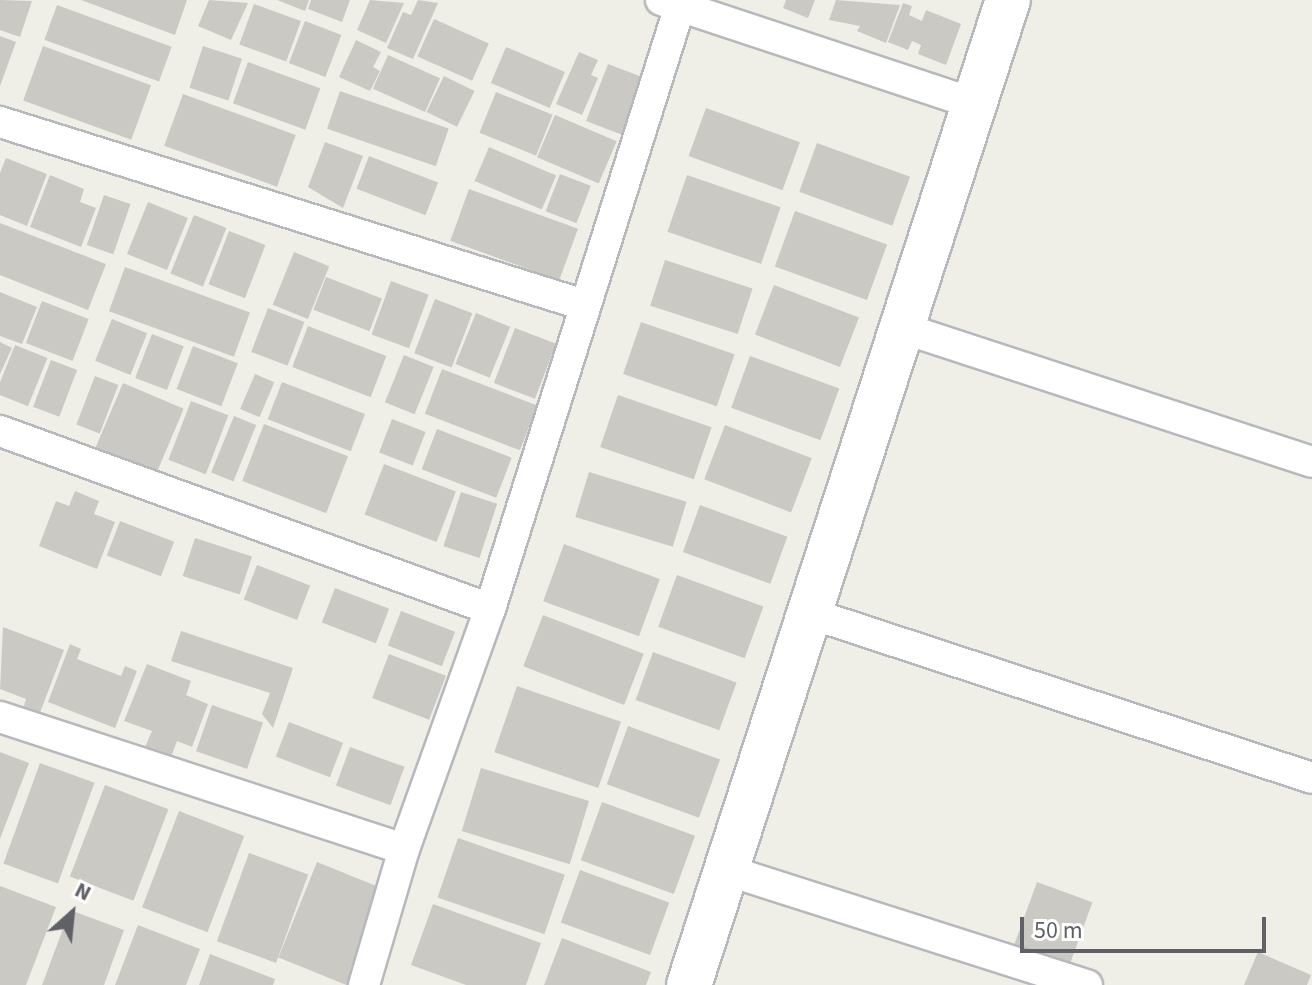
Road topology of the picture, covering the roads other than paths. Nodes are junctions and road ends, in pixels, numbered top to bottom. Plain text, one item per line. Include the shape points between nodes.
1 (1008, 0) edge
2 (670, 3) edge
3 (975, 104) junction
4 (0, 122) edge
5 (584, 305) junction
6 (902, 328) junction
7 (0, 431) edge
8 (1312, 462) edge
9 (490, 609) junction
10 (809, 613) junction
11 (0, 717) edge
12 (1312, 778) edge
13 (404, 849) junction
14 (726, 870) junction
15 (364, 985) edge
16 (689, 985) edge
17 (1087, 985) edge

1 - 3 street
2 - 3 street
2 - 5 street
3 - 6 street
4 - 5 street
5 - 9 street
6 - 8 street
6 - 10 street
7 - 9 street
9 - 13 street
10 - 12 street
10 - 14 street
11 - 13 street
13 - 15 street
14 - 16 street
14 - 17 street

